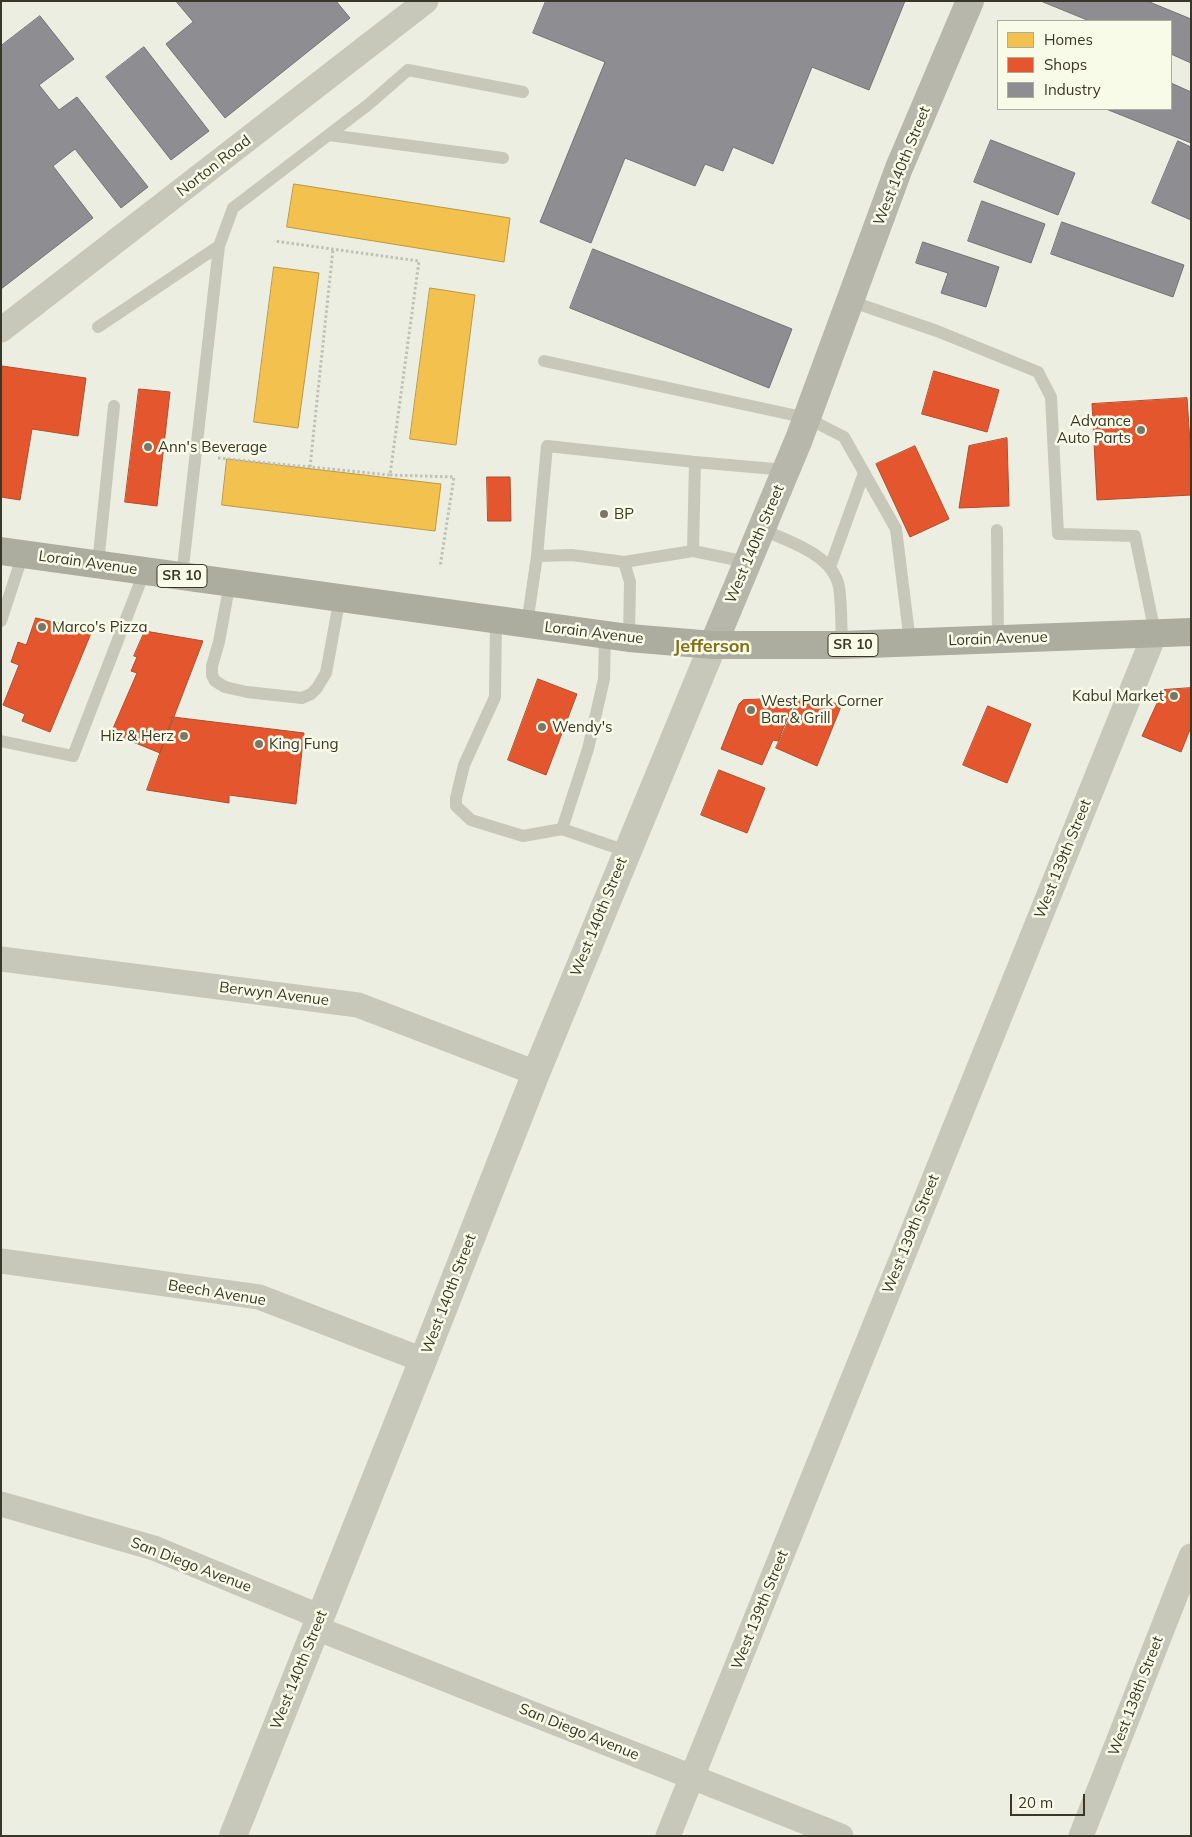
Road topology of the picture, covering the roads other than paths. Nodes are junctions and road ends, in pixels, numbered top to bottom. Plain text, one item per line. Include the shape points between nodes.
1 (426, 1) edge
2 (970, 1) edge
3 (523, 92) dead end
4 (329, 135) junction
5 (503, 158) dead end
6 (219, 246) junction
7 (850, 302) junction
8 (98, 328) dead end
9 (1, 330) edge
10 (544, 361) dead end
11 (114, 406) dead end
12 (807, 418) junction
13 (695, 462) junction
14 (786, 470) junction
15 (864, 473) junction
16 (760, 530) junction
17 (997, 530) dead end
18 (692, 551) junction
19 (12, 552) edge
20 (537, 556) junction
21 (624, 562) junction
22 (747, 562) junction
23 (98, 564) junction
24 (830, 567) junction
25 (145, 570) junction
26 (182, 576) junction
27 (230, 582) junction
28 (340, 598) junction
29 (496, 619) junction
30 (1, 621) edge
31 (527, 624) junction
32 (1191, 632) edge
33 (1155, 633) junction
34 (617, 636) junction
35 (998, 638) junction
36 (910, 642) junction
37 (713, 645) junction
38 (842, 645) junction
39 (1, 741) edge
40 (562, 829) junction
41 (626, 852) junction
42 (1, 959) edge
43 (536, 1073) junction
44 (1, 1261) edge
45 (424, 1360) junction
46 (1, 1504) edge
47 (1191, 1556) edge
48 (318, 1622) junction
49 (692, 1777) junction
50 (233, 1836) edge
51 (668, 1836) edge
52 (841, 1836) edge
53 (1082, 1836) edge

1 - 9 street, Norton Road
2 - 7 main road, West 140th Street via 899,168
3 - 4 lane via 408,70
4 - 5 lane
4 - 6 lane via 233,208
6 - 8 lane
6 - 26 lane
7 - 12 main road, West 140th Street
7 - 33 lane via 937,331 1038,372 1051,397 1058,534 1135,536
10 - 12 lane
11 - 23 lane
12 - 14 main road, West 140th Street
12 - 15 lane via 844,437
13 - 14 lane
13 - 18 lane
13 - 20 lane via 547,446
14 - 16 main road, West 140th Street
15 - 24 lane
15 - 36 lane via 896,529
16 - 22 main road, West 140th Street
16 - 24 lane via 805,548
17 - 35 lane
18 - 21 lane
18 - 22 lane
19 - 23 main road, Lorain Avenue / SR 10
19 - 30 lane
20 - 21 lane via 572,555
20 - 31 lane
21 - 34 lane via 630,582
22 - 37 main road, West 140th Street
23 - 25 main road, Lorain Avenue / SR 10
24 - 38 lane via 838,585
25 - 26 main road, Lorain Avenue / SR 10
25 - 39 lane via 73,756
26 - 27 main road, Lorain Avenue / SR 10
27 - 28 main road, Lorain Avenue / SR 10
27 - 28 lane via 212,675 225,687 247,692 302,698 318,688 326,673
28 - 29 main road, Lorain Avenue / SR 10
29 - 31 main road, Lorain Avenue / SR 10
29 - 40 lane via 495,697 464,765 456,806 471,820 523,836
31 - 34 main road, Lorain Avenue / SR 10
32 - 33 main road, Lorain Avenue / SR 10
33 - 35 main road, Lorain Avenue / SR 10
33 - 49 street, West 139th Street
34 - 37 main road, Lorain Avenue / SR 10
34 - 40 lane via 588,749
35 - 36 main road, Lorain Avenue / SR 10
36 - 38 main road, Lorain Avenue / SR 10
37 - 38 main road, Lorain Avenue / SR 10
37 - 41 street, West 140th Street
40 - 41 lane
41 - 43 street, West 140th Street
42 - 43 street, Berwyn Avenue via 358,1005
43 - 45 street, West 140th Street
44 - 45 street, Beech Avenue via 259,1297
45 - 48 street, West 140th Street
46 - 48 street, San Diego Avenue via 154,1548
47 - 53 street, West 138th Street
48 - 49 street, San Diego Avenue
48 - 50 street, West 140th Street
49 - 51 street, West 139th Street
49 - 52 street, San Diego Avenue

